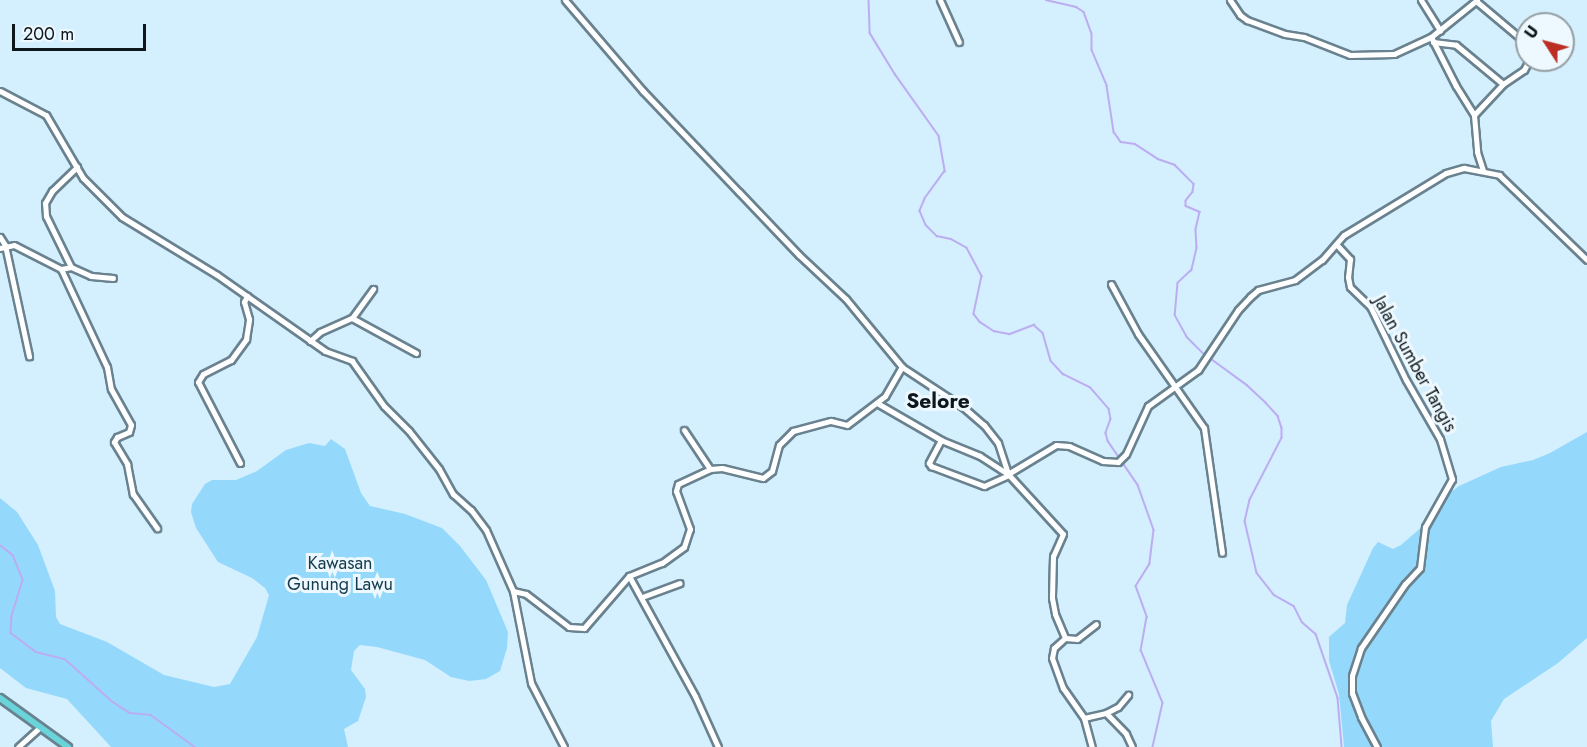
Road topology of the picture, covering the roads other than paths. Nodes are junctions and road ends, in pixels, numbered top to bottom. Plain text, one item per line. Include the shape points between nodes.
1 (565, 0) edge
2 (940, 0) edge
3 (1230, 0) edge
4 (1421, 0) edge
5 (1477, 1) edge
6 (1440, 31) junction
7 (1515, 34) edge
8 (1432, 40) junction
9 (959, 42) dead end
10 (1521, 72) edge
11 (1503, 84) junction
12 (0, 91) edge
13 (1474, 115) junction
14 (76, 167) junction
15 (1483, 170) junction
16 (0, 237) edge
17 (1336, 244) junction
18 (2, 247) edge
19 (1587, 260) edge
20 (71, 267) junction
21 (61, 269) junction
22 (113, 278) dead end
23 (1111, 284) dead end
24 (373, 289) dead end
25 (247, 296) junction
26 (352, 318) junction
27 (310, 341) junction
28 (416, 353) dead end
29 (29, 356) dead end
30 (902, 367) junction
31 (1175, 387) junction
32 (877, 403) junction
33 (684, 430) dead end
34 (941, 440) junction
35 (240, 463) dead end
36 (710, 469) junction
37 (1008, 475) junction
38 (157, 528) dead end
39 (1222, 553) dead end
40 (629, 576) junction
41 (680, 582) dead end
42 (513, 591) junction
43 (642, 597) junction
44 (1096, 624) dead end
45 (1065, 638) junction
46 (1128, 695) dead end
47 (0, 698) edge
48 (1106, 714) junction
49 (1084, 718) junction
50 (40, 727) junction
51 (18, 747) edge
52 (68, 747) edge
53 (564, 747) edge
54 (718, 747) edge
55 (1092, 747) edge
56 (1132, 747) edge
57 (1377, 747) edge

1 - 30 street via 643,91 846,299
2 - 9 street
3 - 8 street via 1240,15 1265,28 1304,37 1350,55 1394,54
4 - 6 street
5 - 6 street
5 - 7 street
6 - 8 street
8 - 11 street via 1456,45
8 - 13 street
10 - 11 street
11 - 13 street
12 - 14 street via 46,115
13 - 15 street via 1477,152
14 - 20 street via 45,203 46,216
14 - 25 street via 122,217
15 - 17 street via 1464,168 1439,176 1344,235
15 - 19 street via 1499,175
16 - 18 street
17 - 31 street via 1295,280 1258,290 1250,297 1198,370
17 - 57 street, Jalan Sumber Tangis via 1350,259 1350,287 1370,306 1440,439 1452,479 1425,526 1419,568 1361,648 1352,676 1352,693
18 - 21 street via 14,245
18 - 29 street
20 - 21 street
20 - 22 street via 91,276
21 - 38 street via 130,426 129,432 114,442 127,464 133,494
23 - 31 street via 1138,334
24 - 26 street
25 - 27 street
25 - 35 street via 246,339 231,360 203,374 198,382
26 - 27 street via 320,332
26 - 28 street
27 - 42 street via 352,361 384,406 409,431 453,494 480,520
30 - 32 street
30 - 37 street via 984,425 998,443
31 - 37 street via 1148,406 1124,458 1118,462 1103,461 1069,446 1056,446
31 - 39 street via 1204,428
32 - 34 street
32 - 36 street via 848,425 831,421 793,431 779,445 772,471 763,478 731,468
33 - 36 street
34 - 37 street via 980,456
34 - 37 street via 931,466 984,486
36 - 40 street via 676,486 690,529 684,547 662,563
37 - 45 street via 1063,534 1053,556 1052,598
40 - 42 street via 588,625 579,630 569,627 526,594
40 - 43 street
41 - 43 street
42 - 53 street via 531,683
43 - 54 street
44 - 45 street via 1077,639
45 - 49 street via 1054,648 1052,658 1063,688
46 - 48 street
47 - 50 main road
48 - 49 street
48 - 56 street via 1126,734
49 - 55 street
50 - 51 street
50 - 52 main road

